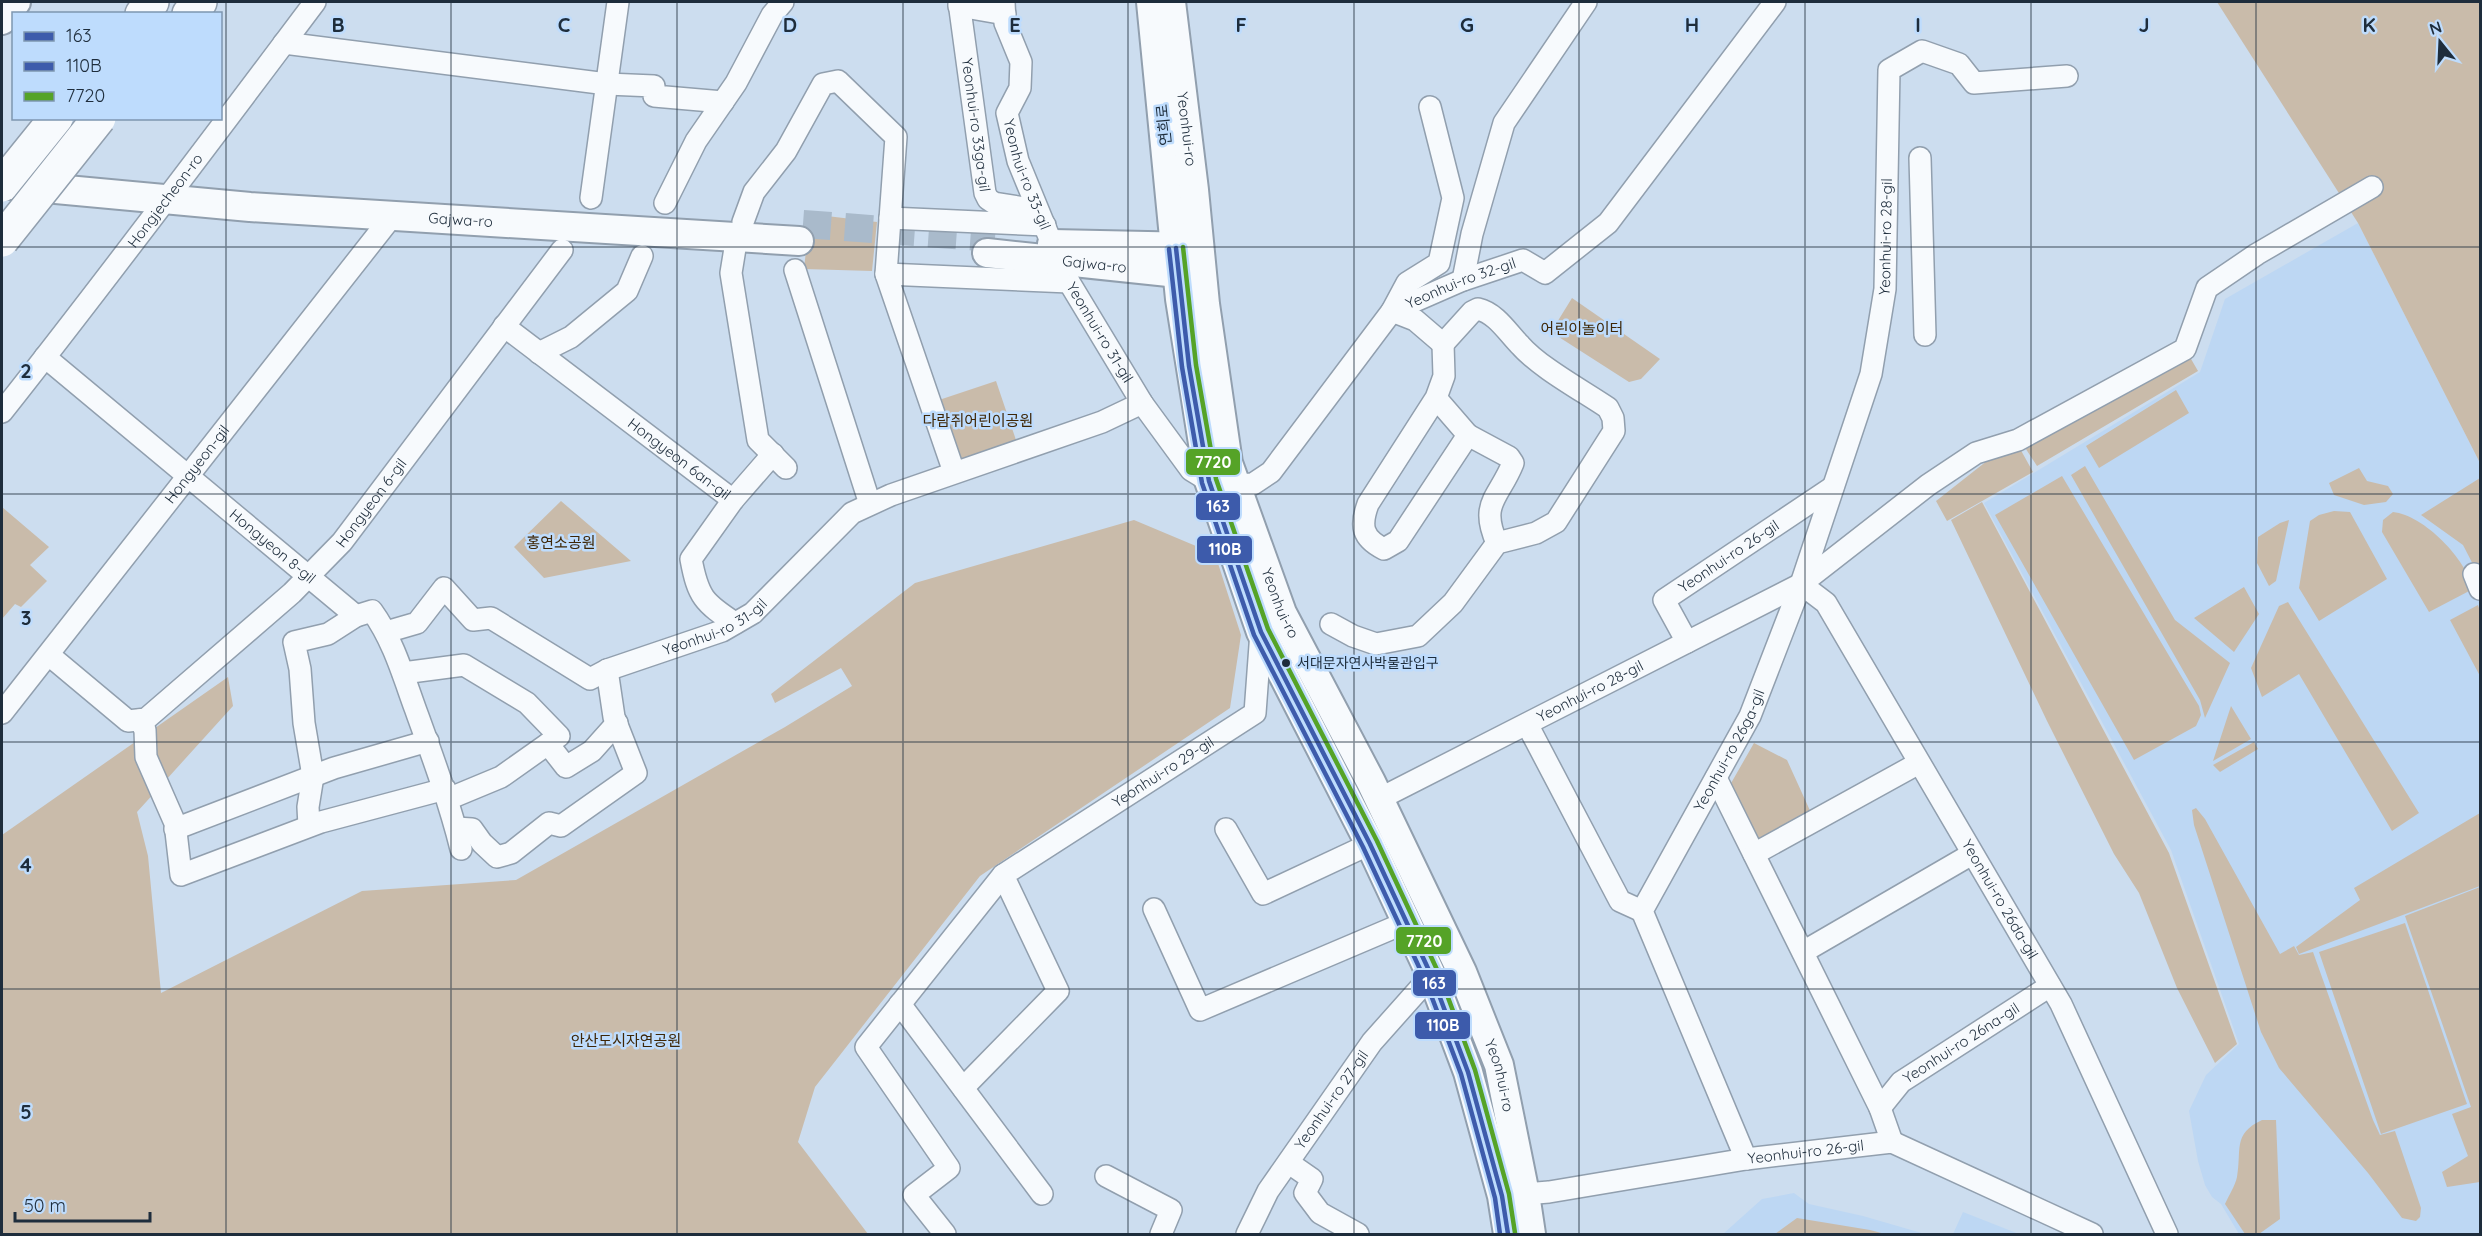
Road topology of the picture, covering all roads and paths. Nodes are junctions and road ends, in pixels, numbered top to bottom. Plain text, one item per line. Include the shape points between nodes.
1 (15, 2) edge
2 (315, 2) edge
3 (618, 2) edge
4 (783, 2) edge
5 (1151, 2) edge
6 (1171, 2) edge
7 (1586, 2) edge
8 (1775, 2) edge
9 (959, 4) edge
10 (1004, 8) edge
11 (2, 20) edge
12 (284, 43) junction
13 (2067, 76) dead end
14 (607, 84) junction
15 (723, 102) junction
16 (1430, 107) dead end
17 (54, 120) edge
18 (97, 120) edge
19 (1920, 158) dead end
20 (2, 184) edge
21 (2372, 187) dead end
22 (591, 198) dead end
23 (165, 199) junction
24 (665, 202) dead end
25 (393, 215) junction
26 (890, 218) junction
27 (740, 229) junction
28 (801, 233) tunnel mouth
29 (2, 240) edge
30 (991, 245) tunnel mouth
31 (1052, 245) junction
32 (562, 250) dead end
33 (642, 256) dead end
34 (1189, 261) junction
35 (795, 270) dead end
36 (886, 274) junction
37 (1463, 280) junction
38 (1392, 311) junction
39 (504, 326) junction
40 (1925, 335) dead end
41 (1443, 344) junction
42 (539, 353) junction
43 (45, 357) junction
44 (1436, 398) junction
45 (1142, 403) junction
46 (2, 412) edge
47 (1468, 435) junction
48 (954, 472) junction
49 (189, 476) junction
50 (1209, 482) junction
51 (1236, 485) junction
52 (1833, 487) junction
53 (733, 501) junction
54 (870, 504) junction
55 (1497, 543) junction
56 (309, 576) junction
57 (1801, 584) junction
58 (356, 616) junction
59 (735, 623) junction
60 (1331, 624) dead end
61 (386, 632) junction
62 (1261, 632) junction
63 (1687, 642) junction
64 (49, 655) junction
65 (607, 670) junction
66 (403, 674) junction
67 (2, 713) edge
68 (140, 720) junction
69 (617, 723) junction
70 (1527, 724) junction
71 (428, 741) junction
72 (548, 744) junction
73 (1919, 763) junction
74 (313, 776) junction
75 (1716, 777) junction
76 (447, 794) junction
77 (1379, 799) junction
78 (309, 826) junction
79 (456, 828) junction
80 (175, 829) junction
81 (1226, 829) dead end
82 (1370, 844) junction
83 (461, 849) dead end
84 (1754, 854) junction
85 (1972, 854) junction
86 (1003, 875) junction
87 (1154, 909) dead end
88 (1642, 911) junction
89 (1407, 922) junction
90 (1803, 952) junction
91 (1433, 979) junction
92 (2050, 986) junction
93 (900, 1004) junction
94 (963, 1088) junction
95 (1880, 1108) junction
96 (1892, 1142) junction
97 (1746, 1159) junction
98 (1289, 1163) junction
99 (1106, 1176) dead end
100 (1042, 1194) dead end
101 (1514, 1195) junction
102 (945, 1234) edge
103 (1161, 1234) edge
104 (1247, 1234) edge
105 (1358, 1234) edge
106 (1508, 1234) edge
107 (1531, 1234) edge
108 (2092, 1234) edge
109 (2167, 1234) edge

1 - 11 main road
2 - 12 street, Hongjecheon-ro
3 - 14 street
4 - 15 street
5 - 34 main road, 연희로
6 - 34 main road, Yeonhui-ro
7 - 37 street via 1504,123
8 - 37 street, Yeonhui-ro 32-gil via 1608,223 1545,273 1523,260
9 - 10 street
9 - 31 street, Yeonhui-ro 33ga-gil via 985,193
10 - 31 street, Yeonhui-ro 33-gil via 1005,23 1021,62 1020,88 1007,113 1018,161
12 - 14 street
12 - 23 street, Hongjecheon-ro
13 - 52 street, Yeonhui-ro 28-gil via 1974,83 1959,64 1922,51 1889,70 1886,289 1871,374
14 - 15 street via 654,86 654,96
14 - 22 street
15 - 24 street via 696,141
16 - 38 street via 1453,198 1438,263 1407,283
17 - 20 highway, bridge
18 - 29 highway, bridge
19 - 40 street
20 - 23 main road, Gajwa-ro, bridge
21 - 57 street, Yeonhui-ro 28-gil via 2207,288 2185,349 2018,440 1976,453 1928,485
23 - 25 main road, Gajwa-ro
23 - 27 main road via 202,189
23 - 43 street, Hongjecheon-ro
25 - 27 main road, Gajwa-ro
25 - 49 street, Hongyeon-gil
26 - 27 street via 896,137 838,81 823,84 786,151 754,192
26 - 31 street
26 - 36 street via 892,245
27 - 28 main road, Gajwa-ro
27 - 53 street via 731,273 758,440 780,461
30 - 31 main road, Gajwa-ro
31 - 34 main road, Gajwa-ro
31 - 36 street
31 - 45 street, Yeonhui-ro 31-gil
32 - 39 street, Hongyeon 6-gil
33 - 42 street via 627,291 605,312 571,337
34 - 50 main road, Yeonhui-ro via 1189,366
34 - 51 main road, Yeonhui-ro via 1205,304 1228,463
35 - 54 street
36 - 48 street
37 - 38 street, Yeonhui-ro 32-gil
38 - 41 street via 1415,320
38 - 51 street, Yeonhui-ro 32-gil via 1271,472 1253,484
39 - 42 street, Hongyeon 6an-gil
39 - 56 street, Hongyeon 6-gil via 342,542
41 - 44 street via 1444,376
41 - 55 street via 1472,312 1484,310 1527,353 1608,408 1613,418 1614,431 1556,522 1536,533
42 - 53 street, Hongyeon 6an-gil
43 - 46 street, Hongjecheon-ro
43 - 49 street
44 - 47 street
44 - 47 street via 1368,504 1363,524 1372,543 1384,549 1398,540
45 - 48 street, Yeonhui-ro 31-gil via 1102,422
45 - 50 street, Yeonhui-ro 31-gil via 1191,470
47 - 55 street via 1513,463 1489,510 1490,527
48 - 54 street, Yeonhui-ro 31-gil
49 - 56 street, Hongyeon 8-gil
49 - 64 street, Hongyeon-gil
50 - 51 street, Yeonhui-ro 32-gil
50 - 62 main road, Yeonhui-ro
51 - 77 main road, Yeonhui-ro via 1282,613
52 - 57 street, Yeonhui-ro 28-gil
52 - 63 street, Yeonhui-ro 26-gil via 1664,600
53 - 59 street, Hongyeon 6an-gil via 691,559 695,580 708,606
54 - 59 street, Yeonhui-ro 31-gil via 852,513 753,613
55 - 60 street via 1453,603 1418,636 1376,644
56 - 58 street, Hongyeon 8-gil
56 - 68 street, Hongyeon 6-gil via 147,719
57 - 63 street, Yeonhui-ro 28-gil
57 - 73 street, Yeonhui-ro 26da-gil via 1826,603
57 - 75 street, Yeonhui-ro 26ga-gil via 1750,716
58 - 61 street, Hongyeon 8-gil via 372,611
58 - 74 street via 328,634 294,642
59 - 65 street, Yeonhui-ro 31-gil via 722,631
61 - 65 street via 417,623 444,588 473,620 491,618 590,679
61 - 66 street, Hongyeon 8-gil
62 - 82 main road, Yeonhui-ro
62 - 86 street, Yeonhui-ro 29-gil via 1255,713
63 - 70 street, Yeonhui-ro 28-gil
64 - 67 street, Hongyeon-gil
64 - 68 street via 128,721
65 - 69 street
66 - 71 street, Hongyeon 8-gil
66 - 72 street via 464,665 527,703 559,736
68 - 80 street via 145,730 146,757
69 - 72 street via 592,751 566,767
69 - 79 street via 636,773 561,826 549,823 511,853 497,857 472,829
70 - 77 street, Yeonhui-ro 28-gil
70 - 88 street via 1620,901
71 - 74 street
71 - 76 street, Hongyeon 8-gil
72 - 76 street via 501,777
73 - 84 street
73 - 85 street, Yeonhui-ro 26da-gil
74 - 78 street
74 - 80 street
75 - 84 street
75 - 88 street, Yeonhui-ro 26ga-gil
76 - 78 street
76 - 79 street, Hongyeon 8-gil
77 - 101 main road, Yeonhui-ro via 1462,972 1499,1065
78 - 80 street via 181,874
79 - 83 street, Hongyeon 8-gil
81 - 82 street via 1263,894
82 - 89 main road, Yeonhui-ro
84 - 90 street
85 - 90 street
85 - 92 street, Yeonhui-ro 26da-gil
86 - 93 street, Yeonhui-ro 29-gil
86 - 94 street via 1058,991
87 - 89 street via 1200,1010
88 - 97 street
89 - 91 main road, Yeonhui-ro
90 - 95 street
91 - 98 street, Yeonhui-ro 27-gil via 1421,987 1372,1042
91 - 101 main road, Yeonhui-ro
92 - 95 street, Yeonhui-ro 26na-gil via 1901,1082
92 - 109 street, Yeonhui-ro 26da-gil
93 - 94 street
93 - 102 street, Yeonhui-ro 29-gil via 866,1047 949,1168 914,1196
94 - 100 street
95 - 96 street
96 - 97 street, Yeonhui-ro 26-gil
96 - 108 street
97 - 101 street, Yeonhui-ro 26-gil
98 - 104 street, Yeonhui-ro 27-gil via 1268,1191
98 - 105 street via 1312,1179 1305,1193 1320,1213
99 - 103 street via 1171,1210
101 - 106 main road, Yeonhui-ro
101 - 107 main road, Yeonhui-ro

